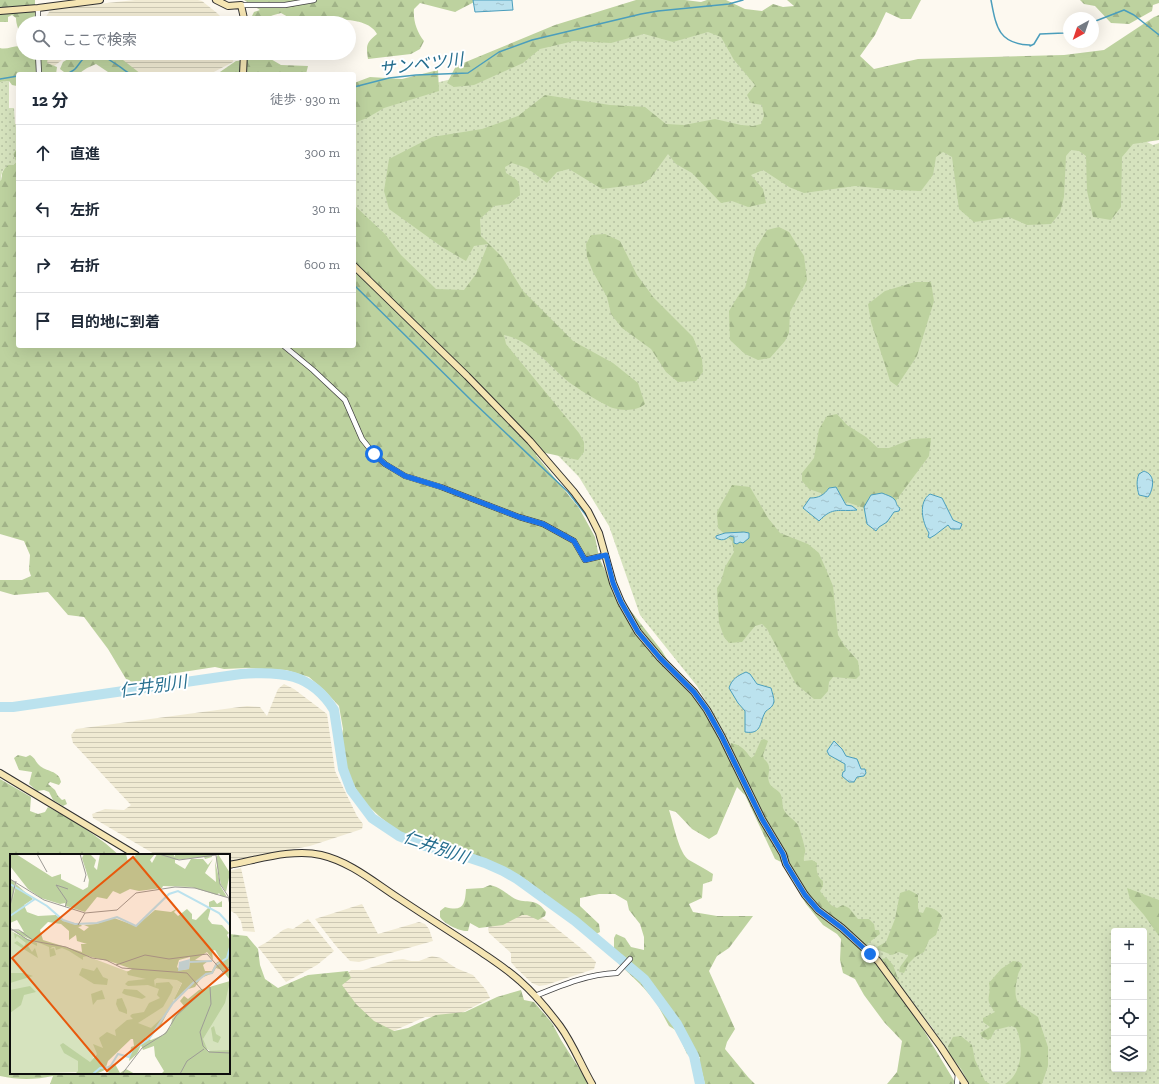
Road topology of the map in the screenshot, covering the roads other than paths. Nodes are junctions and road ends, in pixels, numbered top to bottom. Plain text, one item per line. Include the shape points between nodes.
1 (100, 0) edge
2 (216, 0) edge
3 (314, 0) edge
4 (241, 5) junction
5 (38, 8) junction
6 (0, 11) edge
7 (38, 16) edge
8 (243, 16) edge
9 (38, 60) edge
10 (244, 60) edge
11 (39, 72) edge
12 (243, 72) edge
13 (356, 268) edge
14 (286, 348) edge
15 (606, 555) junction
16 (0, 773) edge
17 (134, 854) edge
18 (230, 866) edge
19 (630, 959) dead end
20 (535, 996) junction
21 (958, 1072) junction
22 (592, 1084) edge
23 (957, 1084) edge
24 (965, 1084) edge

1 - 5 street
2 - 4 street via 228,6
3 - 4 street via 285,5
4 - 8 street
5 - 6 street
5 - 7 street
9 - 11 street
10 - 12 street
13 - 15 street via 530,441 588,511
14 - 15 street via 345,400 362,439 374,454 397,472 543,524 574,541 585,560
15 - 21 street via 613,583 638,632 694,692 707,710 762,819 805,895 818,910 842,928 878,962
16 - 17 street
18 - 20 street via 290,853 308,852 340,861 496,962
19 - 20 street via 617,973 571,981
20 - 22 street via 572,1044
21 - 23 street
21 - 24 street

